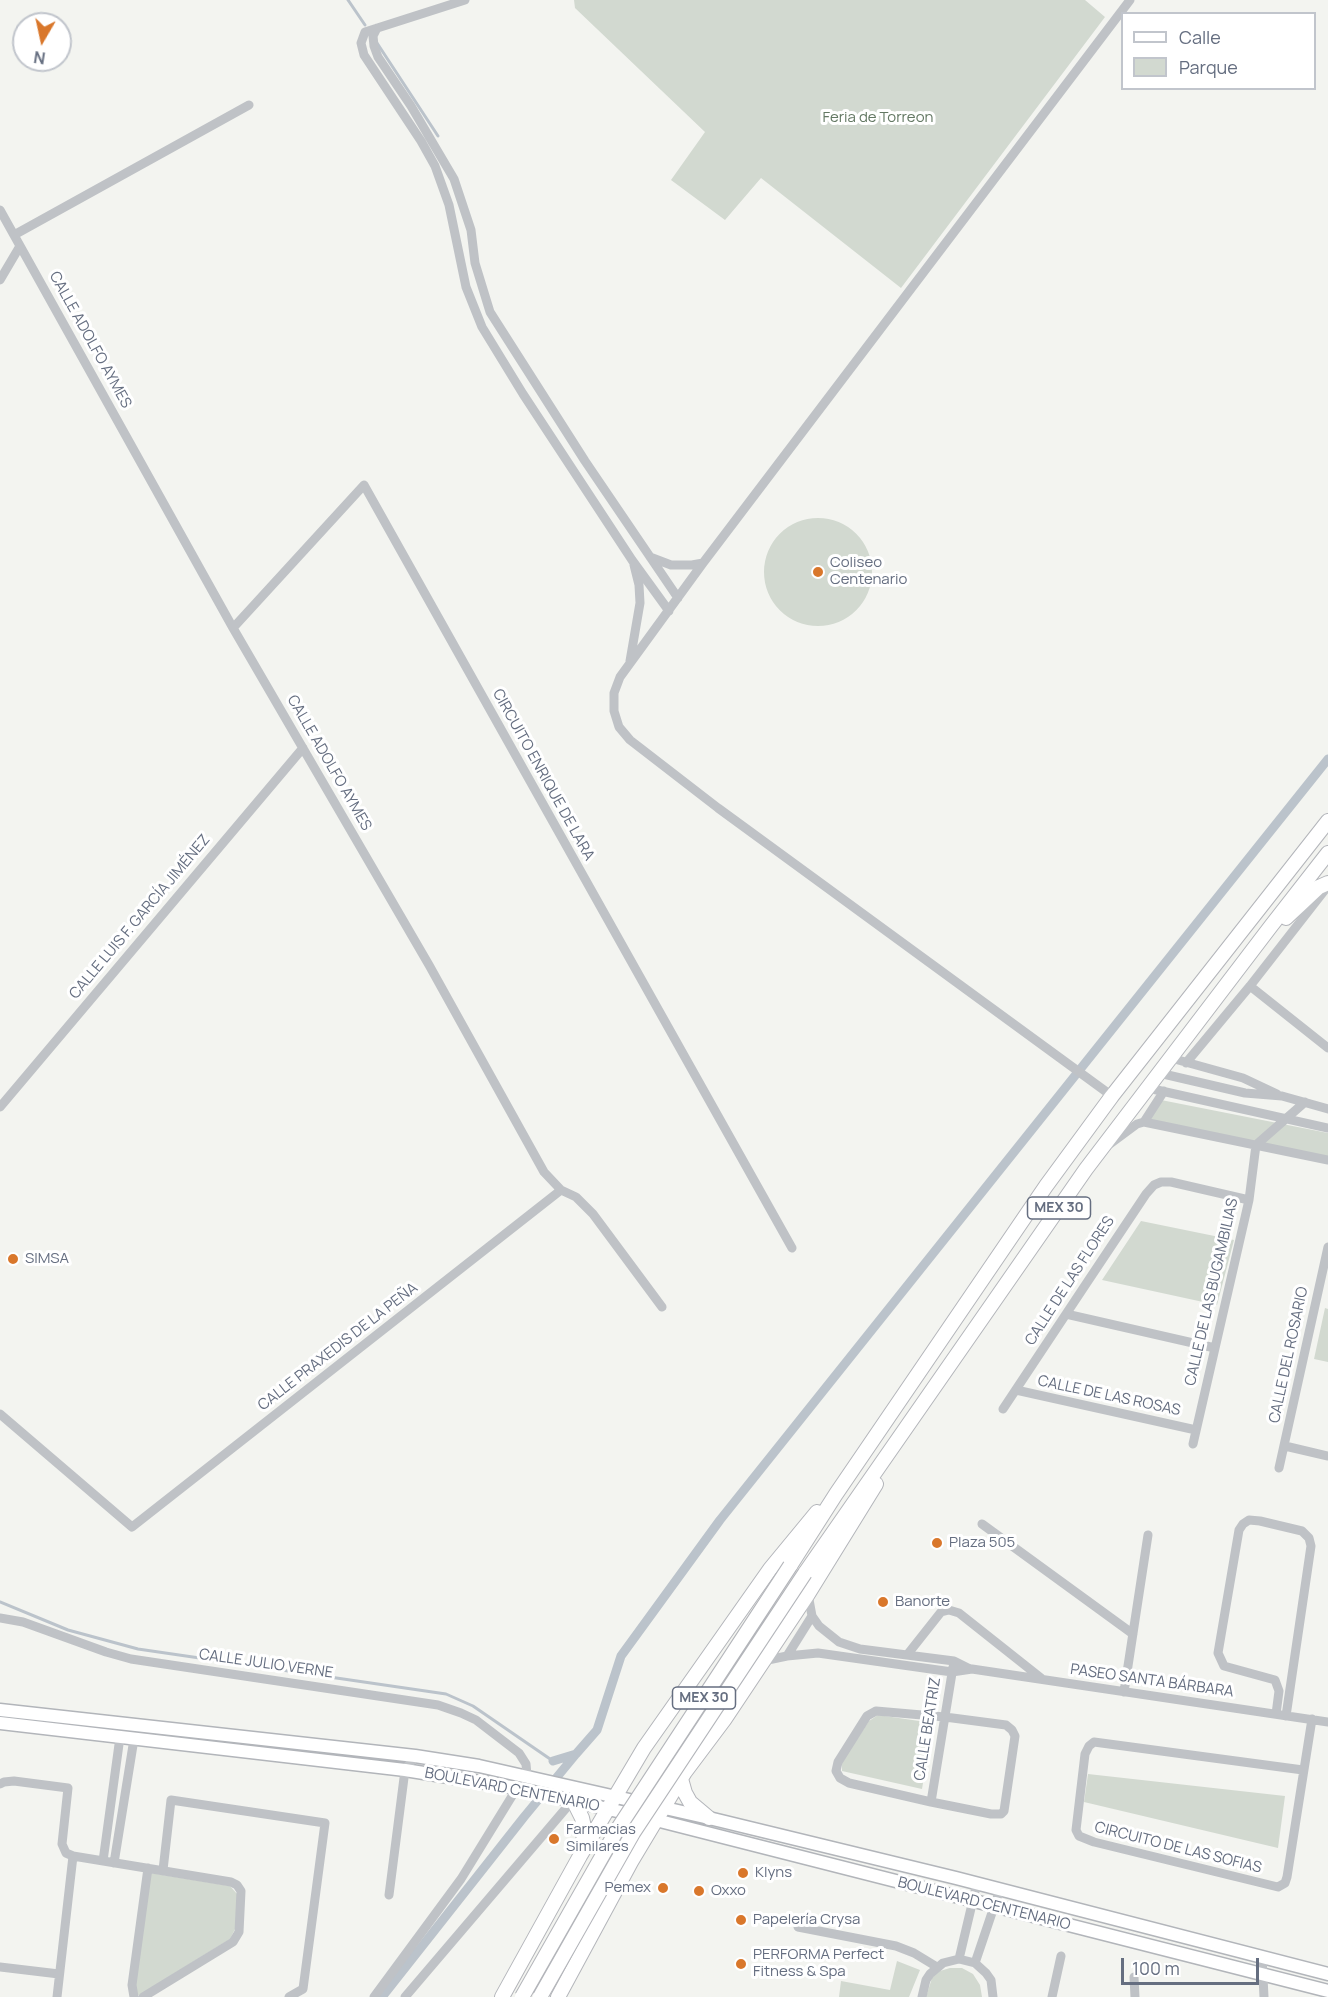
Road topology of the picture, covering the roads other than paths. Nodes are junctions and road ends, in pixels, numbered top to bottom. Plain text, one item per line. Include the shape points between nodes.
1 (465, 0) edge
2 (1130, 0) edge
3 (377, 28) junction
4 (249, 105) dead end
5 (0, 210) edge
6 (14, 235) junction
7 (20, 246) junction
8 (0, 280) edge
9 (537, 387) junction
10 (523, 394) junction
11 (650, 557) junction
12 (632, 560) junction
13 (703, 562) junction
14 (678, 598) junction
15 (669, 610) junction
16 (233, 628) junction
17 (629, 665) junction
18 (303, 748) junction
19 (1328, 821) edge
20 (1328, 853) edge
21 (1328, 884) edge
22 (1270, 926) junction
23 (1250, 986) junction
24 (1328, 1048) edge
25 (1171, 1058) junction
26 (1186, 1062) junction
27 (1206, 1068) junction
28 (1159, 1073) junction
29 (1229, 1074) junction
30 (1203, 1084) junction
31 (1148, 1088) junction
32 (1226, 1089) junction
33 (1164, 1091) junction
34 (1112, 1096) junction
35 (1282, 1096) junction
36 (1305, 1102) junction
37 (0, 1107) edge
38 (1328, 1108) edge
39 (1286, 1118) junction
40 (1144, 1122) junction
41 (1328, 1128) edge
42 (1256, 1145) junction
43 (1101, 1150) junction
44 (1328, 1161) edge
45 (561, 1190) junction
46 (1249, 1200) junction
47 (1328, 1247) edge
48 (792, 1248) dead end
49 (662, 1307) dead end
50 (1066, 1314) junction
51 (1215, 1348) junction
52 (1016, 1390) junction
53 (1003, 1409) dead end
54 (0, 1414) edge
55 (906, 1428) junction
56 (1196, 1430) junction
57 (1193, 1444) dead end
58 (1285, 1446) junction
59 (1328, 1456) edge
60 (1280, 1468) dead end
61 (836, 1494) junction
62 (982, 1524) dead end
63 (1148, 1534) dead end
64 (808, 1594) junction
65 (812, 1616) junction
66 (0, 1618) edge
67 (1133, 1634) junction
68 (907, 1655) junction
69 (787, 1656) junction
70 (763, 1661) junction
71 (954, 1661) junction
72 (972, 1670) junction
73 (952, 1672) junction
74 (1043, 1680) junction
75 (1124, 1692) junction
76 (0, 1710) edge
77 (1281, 1715) junction
78 (945, 1717) junction
79 (1312, 1719) junction
80 (1328, 1722) edge
81 (0, 1724) edge
82 (204, 1733) junction
83 (120, 1737) junction
84 (134, 1739) junction
85 (307, 1744) junction
86 (644, 1748) junction
87 (244, 1751) junction
88 (394, 1754) junction
89 (416, 1756) junction
90 (405, 1770) junction
91 (1303, 1770) junction
92 (683, 1776) junction
93 (532, 1777) junction
94 (0, 1784) edge
95 (523, 1789) junction
96 (570, 1795) junction
97 (611, 1802) junction
98 (931, 1803) junction
99 (663, 1808) junction
100 (709, 1818) junction
101 (656, 1820) junction
102 (583, 1850) junction
103 (73, 1856) junction
104 (103, 1861) junction
105 (631, 1862) junction
106 (114, 1863) junction
107 (148, 1868) junction
108 (163, 1870) junction
109 (977, 1883) junction
110 (1000, 1889) junction
111 (389, 1895) dead end
112 (973, 1900) junction
113 (995, 1906) junction
114 (798, 1927) dead end
115 (1061, 1956) dead end
116 (1262, 1957) junction
117 (959, 1959) junction
118 (975, 1963) junction
119 (938, 1966) junction
120 (0, 1967) edge
121 (59, 1974) junction
122 (1263, 1974) junction
123 (1328, 1974) edge
124 (1134, 1977) dead end
125 (1328, 1991) edge
126 (57, 1997) edge
127 (134, 1997) edge
128 (142, 1997) edge
129 (289, 1997) edge
130 (374, 1997) edge
131 (405, 1997) edge
132 (502, 1997) edge
133 (522, 1997) edge
134 (540, 1997) edge
135 (558, 1997) edge
136 (922, 1997) edge
137 (993, 1997) edge
138 (1052, 1997) edge
139 (1135, 1997) edge
140 (1264, 1997) edge

1 - 3 street
2 - 13 street
3 - 9 street via 374,46 378,57 454,179 471,230 490,312
3 - 10 street via 363,36 364,55 435,166 449,205 473,307
4 - 6 street
5 - 6 street, CALLE ADOLFO AYMES
6 - 7 street, CALLE ADOLFO AYMES
7 - 8 street
7 - 16 street, CALLE ADOLFO AYMES
9 - 10 street
9 - 11 street
10 - 12 street
11 - 13 street via 671,565
11 - 14 street
12 - 15 street
12 - 17 street via 640,603
13 - 14 street
14 - 15 street
15 - 17 street
16 - 18 street, CALLE ADOLFO AYMES
16 - 48 street, CIRCUITO ENRIQUE DE LARA via 364,485
17 - 34 street via 614,693 614,711 630,740
18 - 37 street, CALLE LUIS F. GARCÍA JIMÉNEZ
18 - 45 street, CALLE ADOLFO AYMES via 544,1172
19 - 34 main road, MEX 30
20 - 22 main road, MEX 30
21 - 22 main road via 1319,887 1284,920
21 - 23 street
22 - 25 main road, MEX 30
23 - 24 street
23 - 26 street
25 - 26 street
25 - 28 main road, MEX 30
26 - 27 street
27 - 29 street
27 - 30 street
28 - 30 street
28 - 31 main road, MEX 30
29 - 32 street
29 - 35 street
30 - 32 street
31 - 33 street
31 - 43 main road, MEX 30
32 - 35 street
33 - 39 street
33 - 40 street
34 - 61 main road, MEX 30
35 - 36 street
36 - 38 street
36 - 39 street
39 - 41 street
39 - 42 street
40 - 42 street
40 - 43 street
42 - 44 street
42 - 46 street, CALLE DE LAS BUGAMBILIAS
43 - 55 main road, MEX 30
45 - 49 street, CALLE ADOLFO AYMES via 576,1197 593,1214
45 - 54 street, CALLE PRAXEDIS DE LA PEÑA via 132,1527
46 - 50 street, CALLE DE LAS FLORES via 1171,1182 1154,1185
46 - 51 street, CALLE DE LAS BUGAMBILIAS
47 - 58 street, CALLE DEL ROSARIO
50 - 51 street
50 - 52 street, CALLE DE LAS FLORES
51 - 56 street, CALLE DE LAS BUGAMBILIAS
52 - 53 street, CALLE DE LAS FLORES
52 - 56 street, CALLE DE LAS ROSAS
55 - 64 main road via 865,1504
55 - 134 main road, MEX 30, bridge via 633,1833
56 - 57 street, CALLE DE LAS BUGAMBILIAS
58 - 59 street
58 - 60 street, CALLE DEL ROSARIO
61 - 86 main road via 793,1538
61 - 133 main road, MEX 30, bridge via 617,1830
62 - 67 street
63 - 67 street
64 - 65 street
64 - 70 main road
65 - 68 street, PASEO SANTA BÁRBARA via 838,1642
65 - 69 street
66 - 93 street, CALLE JULIO VERNE via 23,1622 132,1659 451,1708 476,1720 519,1753
67 - 75 street
68 - 71 street, PASEO SANTA BÁRBARA
68 - 74 street via 941,1612 949,1610 959,1613
69 - 70 street, PASEO SANTA BÁRBARA
69 - 73 street, PASEO SANTA BÁRBARA via 833,1654
70 - 92 main road
71 - 72 street, PASEO SANTA BÁRBARA
71 - 73 street, CALLE BEATRIZ
72 - 73 street, PASEO SANTA BÁRBARA
72 - 74 street, PASEO SANTA BÁRBARA
73 - 78 street, CALLE BEATRIZ
74 - 75 street, PASEO SANTA BÁRBARA
75 - 77 street, PASEO SANTA BÁRBARA
76 - 82 main road, BOULEVARD CENTENARIO
77 - 77 street via 1311,1546 1302,1531 1249,1520 1239,1530 1218,1653 1224,1666 1275,1680
77 - 79 street, PASEO SANTA BÁRBARA
78 - 98 street, CALLE BEATRIZ
78 - 98 street via 1006,1725 1012,1730 1015,1736 1004,1811 991,1814
78 - 98 street via 876,1711 867,1716 836,1771 849,1783
79 - 80 street, PASEO SANTA BÁRBARA
79 - 91 street, CIRCUITO DE LAS SOFIAS
81 - 83 main road, BOULEVARD CENTENARIO
82 - 83 main road via 131,1731
82 - 85 main road, BOULEVARD CENTENARIO
83 - 84 main road, BOULEVARD CENTENARIO
83 - 104 street
84 - 87 main road, BOULEVARD CENTENARIO
84 - 106 street
85 - 87 main road via 291,1752
85 - 88 main road, BOULEVARD CENTENARIO
86 - 92 main road via 650,1766 658,1772
86 - 97 main road
87 - 90 main road, BOULEVARD CENTENARIO
88 - 89 main road, BOULEVARD CENTENARIO
88 - 90 street
89 - 90 street
89 - 93 main road, BOULEVARD CENTENARIO
90 - 95 main road, BOULEVARD CENTENARIO
90 - 111 street
91 - 91 street, CIRCUITO DE LAS SOFIAS via 1287,1877 1278,1887 1094,1842 1079,1836 1076,1830 1085,1754 1094,1742
92 - 99 main road
92 - 100 main road via 684,1793
93 - 96 main road, BOULEVARD CENTENARIO
94 - 103 street via 14,1781 68,1788 62,1844 66,1853
95 - 96 main road, BOULEVARD CENTENARIO
95 - 130 street
96 - 97 main road, BOULEVARD CENTENARIO
96 - 102 main road via 584,1827
96 - 131 street
97 - 99 main road, BOULEVARD CENTENARIO
97 - 101 main road, BOULEVARD CENTENARIO
97 - 102 main road
99 - 100 main road, BOULEVARD CENTENARIO
99 - 101 main road
100 - 109 main road, BOULEVARD CENTENARIO
101 - 105 main road
101 - 112 main road, BOULEVARD CENTENARIO
102 - 105 main road via 597,1840 608,1841 618,1845
102 - 132 main road
103 - 104 street
103 - 121 street
104 - 106 street
105 - 135 main road
106 - 107 street
107 - 108 street
107 - 127 street via 132,1985
108 - 128 street via 237,1885 241,1891 239,1932 233,1942
108 - 129 street via 171,1800 325,1823 303,1989
109 - 110 main road, BOULEVARD CENTENARIO
109 - 112 street
110 - 113 street
110 - 116 main road, BOULEVARD CENTENARIO
112 - 113 main road, BOULEVARD CENTENARIO
112 - 117 street
113 - 118 street
113 - 122 main road, BOULEVARD CENTENARIO
114 - 119 street via 896,1946
115 - 138 street
116 - 122 street
116 - 123 main road, BOULEVARD CENTENARIO
117 - 118 street
117 - 119 street
118 - 137 street via 991,1980
119 - 136 street via 926,1980
120 - 121 street
121 - 126 street
122 - 125 main road, BOULEVARD CENTENARIO
122 - 140 street
124 - 139 street

